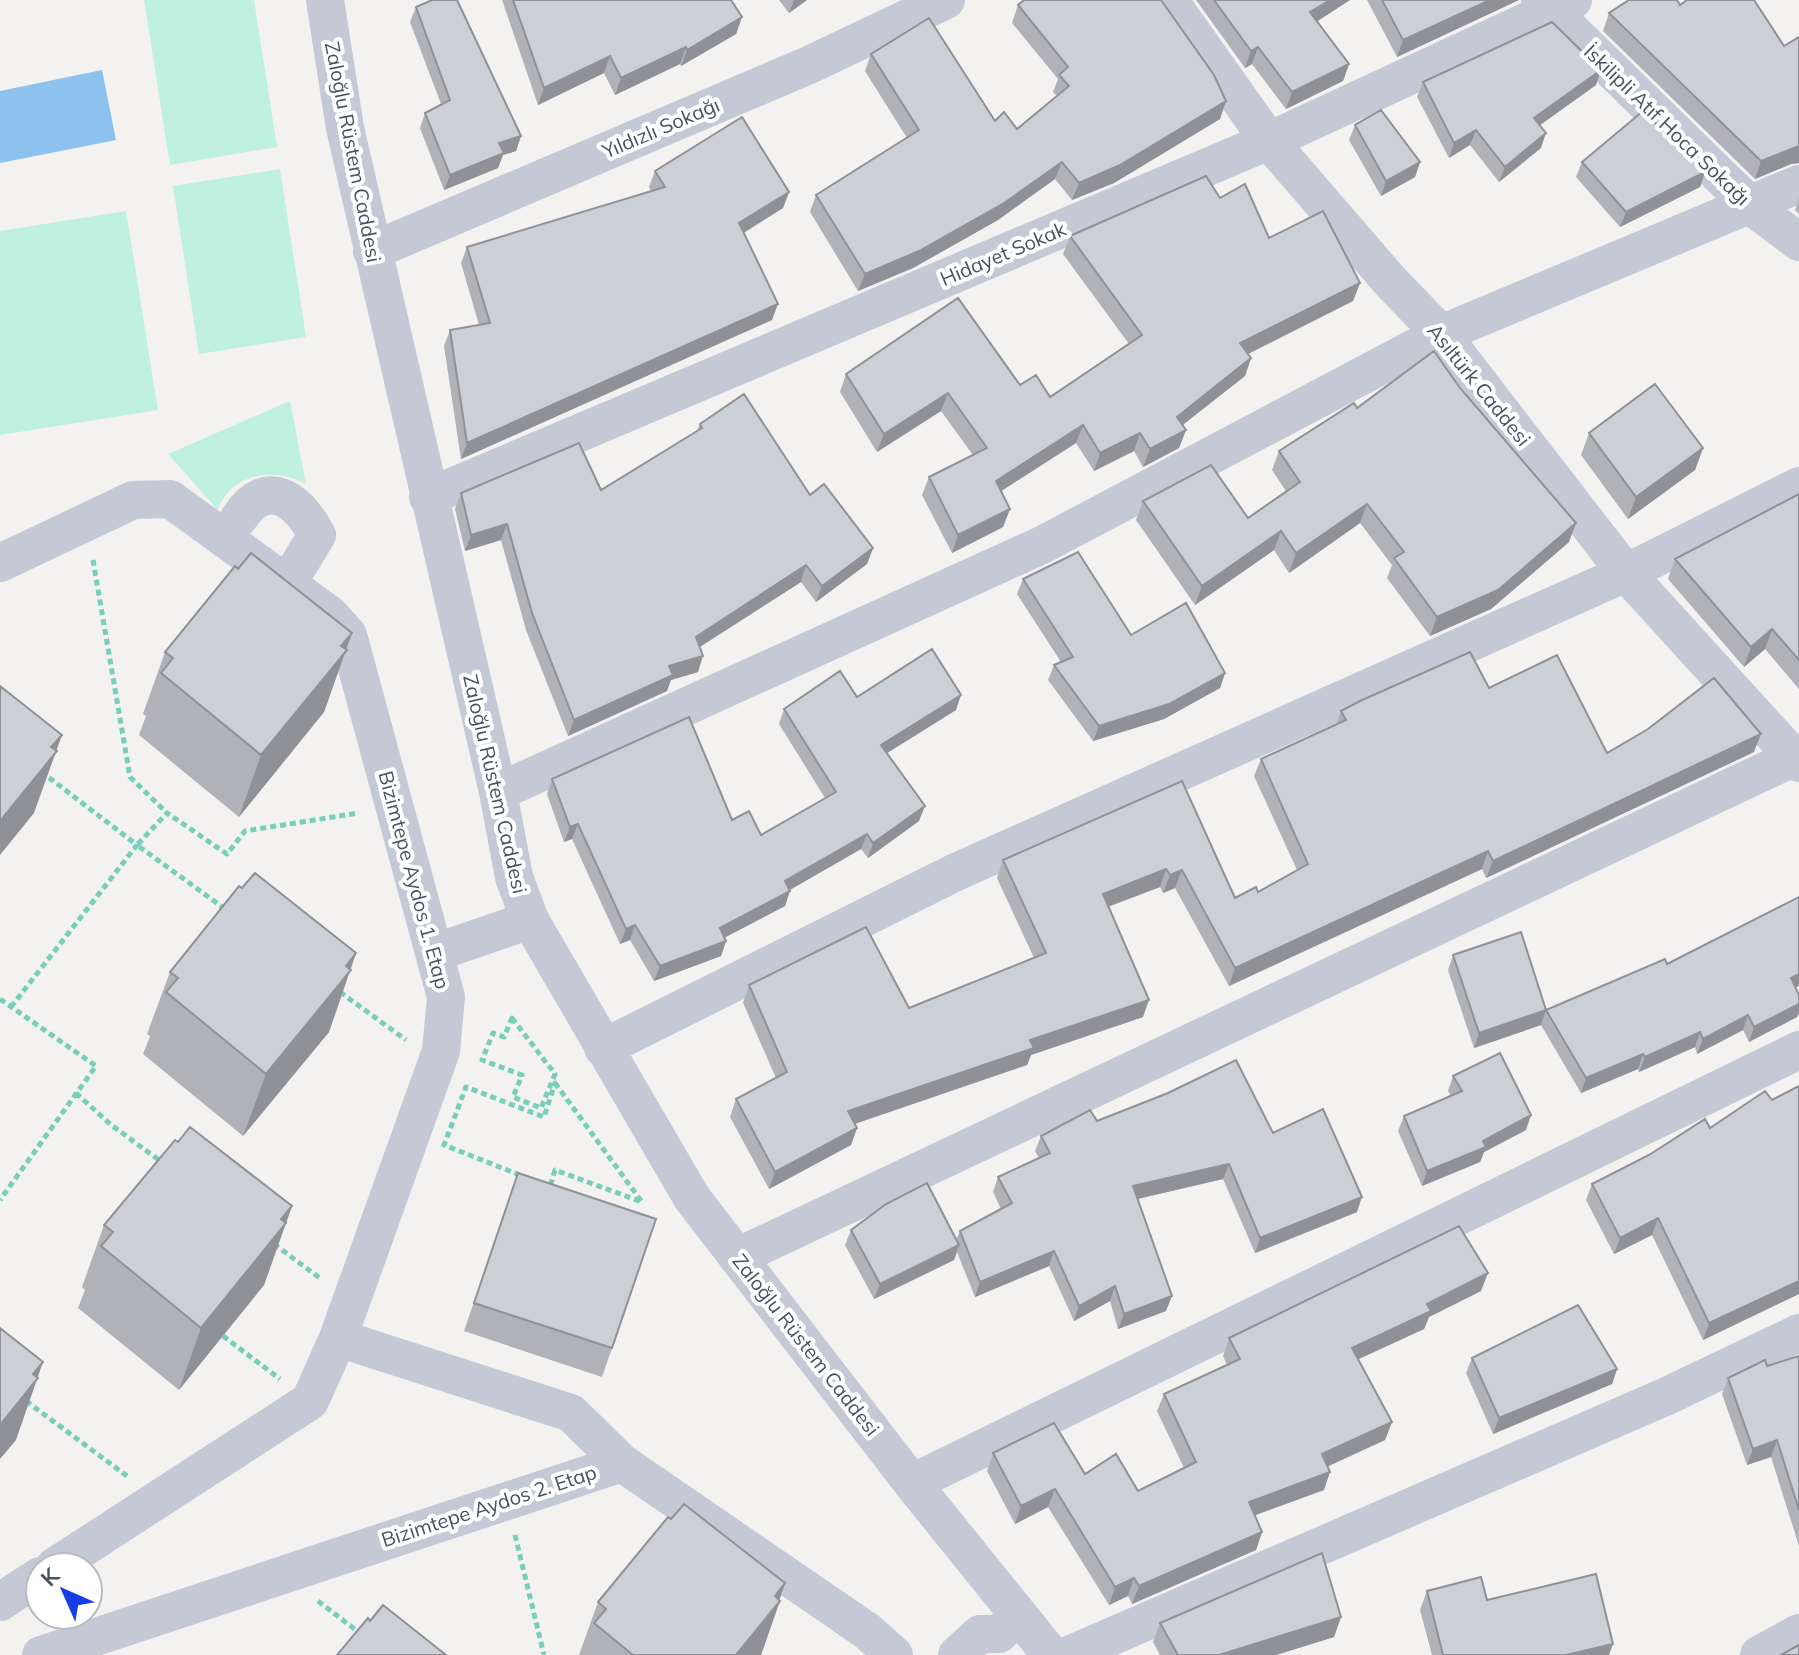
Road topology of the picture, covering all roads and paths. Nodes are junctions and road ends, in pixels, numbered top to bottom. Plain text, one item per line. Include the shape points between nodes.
1 (325, 0) edge
2 (946, 0) edge
3 (1169, 0) edge
4 (1554, 4) edge
5 (1269, 141) junction
6 (1799, 184) edge
7 (1751, 206) junction
8 (1799, 242) edge
9 (372, 251) junction
10 (1441, 334) junction
11 (1799, 486) edge
12 (428, 497) junction
13 (239, 518) dead end
14 (87, 522) junction
15 (0, 563) edge
16 (1626, 573) junction
17 (287, 584) junction
18 (1797, 759) edge
19 (37, 768) edge
20 (498, 792) junction
21 (395, 808) junction
22 (167, 813) junction
23 (137, 845) junction
24 (233, 915) edge
25 (530, 920) junction
26 (434, 953) junction
27 (329, 984) edge
28 (0, 999) edge
29 (11, 1007) junction
30 (603, 1048) junction
31 (1799, 1050) edge
32 (437, 1062) junction
33 (466, 1087) junction
34 (76, 1093) junction
35 (526, 1102) junction
36 (524, 1110) junction
37 (173, 1171) edge
38 (0, 1200) edge
39 (262, 1236) edge
40 (737, 1257) junction
41 (351, 1300) junction
42 (1799, 1333) edge
43 (223, 1336) edge
44 (338, 1338) junction
45 (24, 1399) edge
46 (310, 1401) junction
47 (622, 1463) junction
48 (912, 1483) junction
49 (159, 1499) junction
50 (506, 1501) junction
51 (79, 1551) edge
52 (282, 1574) junction
53 (24, 1586) edge
54 (0, 1602) edge
55 (1799, 1633) edge
56 (365, 1637) edge
57 (990, 1641) edge
58 (41, 1655) edge
59 (544, 1655) edge
60 (894, 1655) edge
61 (1051, 1655) edge
62 (1069, 1655) edge
63 (1759, 1655) edge

1 - 9 street, Zaloğlu Rüstem Caddesi
2 - 9 street, Yıldızlı Sokağı via 809,65
3 - 5 street, Asıltürk Caddesi
4 - 5 street, Hidayet Sokak
4 - 7 street, İskilipli Atıf Hoca Sokağı
5 - 10 street, Asıltürk Caddesi
5 - 12 street, Hidayet Sokak
6 - 7 street
7 - 8 street, İskilipli Atıf Hoca Sokağı
7 - 10 street
9 - 12 street, Zaloğlu Rüstem Caddesi
10 - 16 street, Asıltürk Caddesi
10 - 20 street via 1042,545
11 - 16 street
12 - 20 street, Zaloğlu Rüstem Caddesi
13 - 17 street via 249,503 265,495 288,499 306,514 317,535
14 - 15 street, Bizimtepe Aydos 1. Etap
14 - 17 street, Bizimtepe Aydos 1. Etap via 133,500 170,499
14 - 22 path via 130,777
16 - 18 street, Asıltürk Caddesi
16 - 30 street via 956,872
17 - 21 street, Bizimtepe Aydos 1. Etap via 348,635
18 - 40 street
19 - 23 path
20 - 25 street, Zaloğlu Rüstem Caddesi via 514,877
21 - 22 path via 245,831 227,854
21 - 26 street, Bizimtepe Aydos 1. Etap
22 - 23 path
23 - 24 path
23 - 29 path
25 - 26 street
25 - 30 street, Zaloğlu Rüstem Caddesi
26 - 32 street, Bizimtepe Aydos 1. Etap via 446,997
27 - 32 path
28 - 29 path
29 - 34 path via 96,1066
30 - 40 street, Zaloğlu Rüstem Caddesi via 692,1198
31 - 48 street
32 - 33 path
32 - 41 street, Bizimtepe Aydos 1. Etap
33 - 36 path
33 - 36 path via 444,1145 550,1187 555,1170 642,1202 555,1083 544,1117
34 - 37 path
34 - 38 path
35 - 35 path via 541,1108 555,1074 512,1018 504,1037 493,1033 482,1060 522,1075 513,1097
35 - 36 path
39 - 41 path
40 - 48 street, Zaloğlu Rüstem Caddesi
41 - 44 street, Bizimtepe Aydos 1. Etap
42 - 62 street via 1667,1396
43 - 46 path
44 - 46 street, Bizimtepe Aydos 1. Etap
44 - 47 street via 571,1413
45 - 49 path
46 - 49 street
47 - 50 street, Bizimtepe Aydos 2. Etap
47 - 60 street, Bizimtepe Aydos 2. Etap via 867,1631
48 - 57 street, Zaloğlu Rüstem Caddesi
49 - 51 street
50 - 52 street, Bizimtepe Aydos 2. Etap
50 - 59 path
52 - 56 path
52 - 58 street, Bizimtepe Aydos 2. Etap
53 - 54 street
55 - 63 street
57 - 61 street, Zaloğlu Rüstem Caddesi

